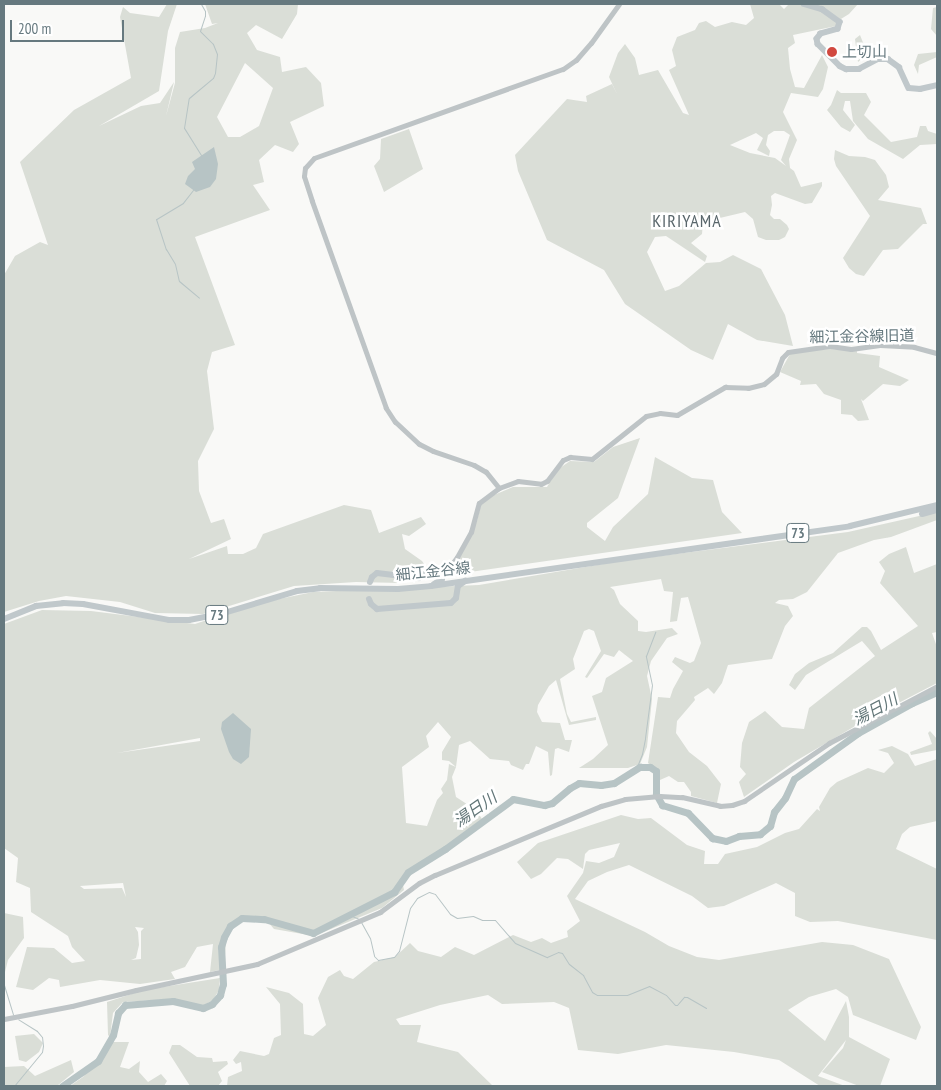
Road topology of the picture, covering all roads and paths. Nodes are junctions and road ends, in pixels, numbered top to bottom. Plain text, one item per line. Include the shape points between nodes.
1 (618, 4) edge
2 (804, 4) edge
3 (937, 85) edge
4 (937, 353) edge
5 (499, 488) junction
6 (937, 505) edge
7 (937, 510) edge
8 (869, 522) junction
9 (426, 571) dead end
10 (442, 571) junction
11 (466, 581) junction
12 (370, 582) dead end
13 (455, 582) junction
14 (444, 584) junction
15 (431, 586) junction
16 (457, 590) junction
17 (369, 599) dead end
18 (4, 619) edge
19 (937, 686) edge
20 (4, 1019) edge

1 - 5 street via 591,43 563,69 314,158 305,168 304,176 390,415 419,444 474,464 486,472
2 - 3 main road via 822,9 840,22 838,29 821,34 817,39 840,66 859,69 878,59 888,59 899,67 909,88
4 - 5 street, 細江金谷線旧道 via 914,347 880,346 851,349 830,346 788,352 776,374 764,384 748,388 725,387 677,415 660,413 646,416 592,459 563,460 541,484 518,481
5 - 10 street, 細江金谷線旧道 via 479,503 471,532 448,569
6 - 8 main road, 細江金谷線 / 73
7 - 8 main road, 細江金谷線 / 73
8 - 11 main road, 細江金谷線 / 73
9 - 12 main road via 419,578 377,573
10 - 13 main road via 448,580
10 - 15 main road via 442,579
11 - 13 main road, 細江金谷線 / 73
11 - 16 main road
13 - 14 main road, 細江金谷線 / 73
14 - 15 main road, 細江金谷線 / 73
14 - 16 main road
15 - 18 main road, 細江金谷線 / 73 via 297,591 189,620 161,619 63,603 36,606
16 - 17 main road via 451,603 377,609
19 - 20 street via 829,743 744,801 720,806 682,797 638,797 601,806 435,875 371,916 282,955 240,969

